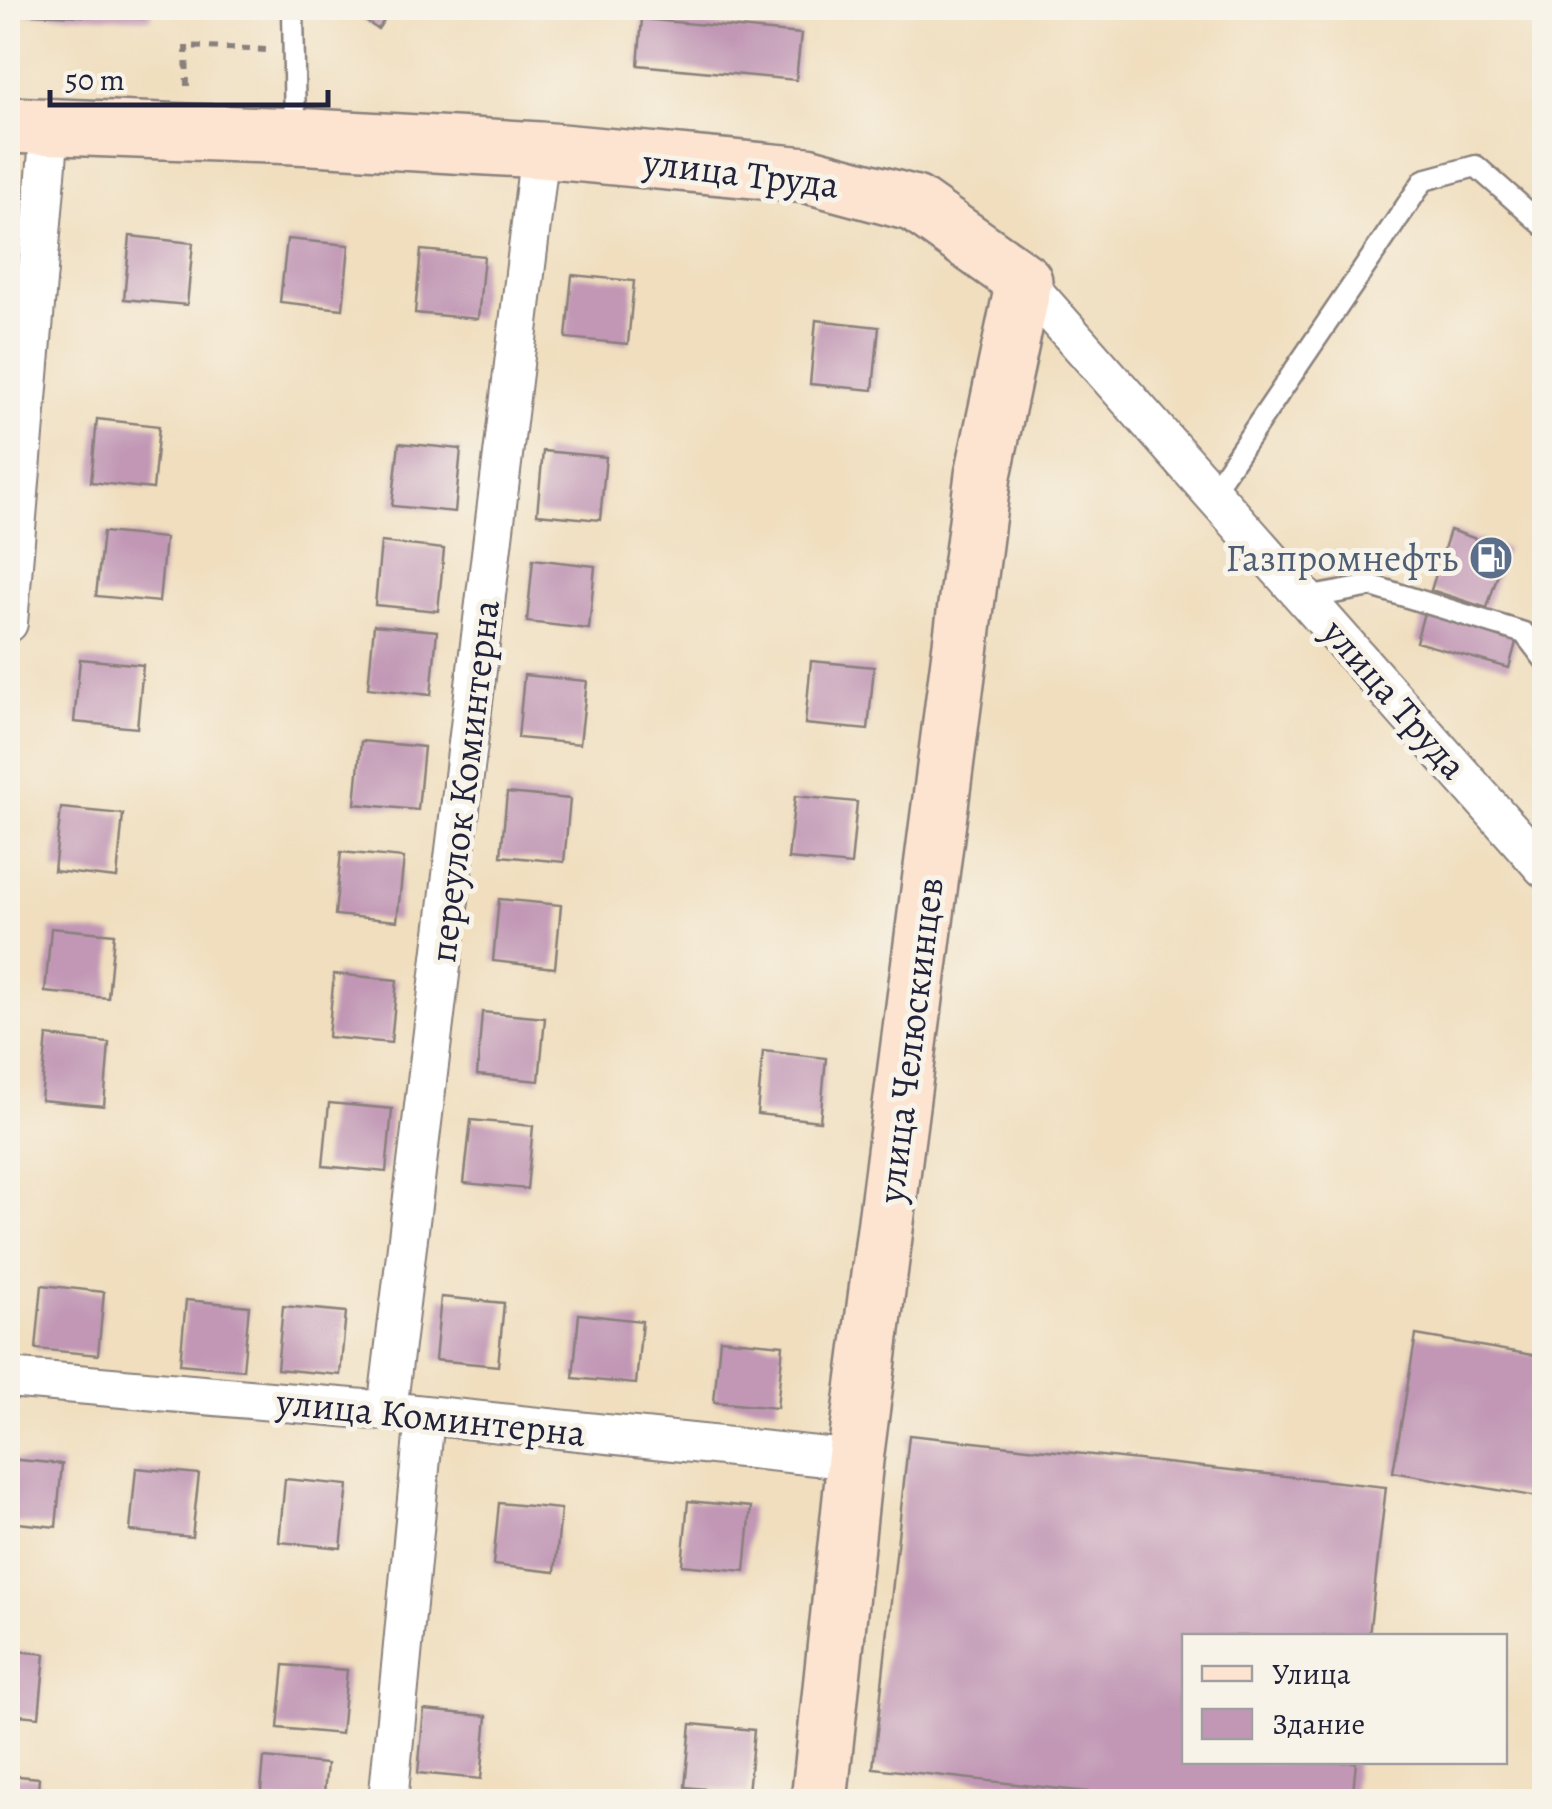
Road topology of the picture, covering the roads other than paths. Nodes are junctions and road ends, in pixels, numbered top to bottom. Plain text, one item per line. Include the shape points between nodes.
1 (293, 8) edge
2 (28, 127) edge
3 (296, 136) junction
4 (540, 150) junction
5 (1544, 226) edge
6 (1024, 281) junction
7 (1212, 492) junction
8 (1306, 598) junction
9 (8, 623) edge
10 (1544, 659) edge
11 (1544, 868) edge
12 (8, 1378) edge
13 (387, 1412) junction
14 (425, 1416) junction
15 (855, 1460) junction
16 (388, 1802) edge
17 (818, 1802) edge

1 - 3 lane
2 - 3 street, улица Труда
2 - 9 street
3 - 4 street, улица Труда
4 - 6 street, улица Труда via 807,175 914,204
4 - 13 street, переулок Коминтерна
5 - 7 lane via 1476,166 1424,180
6 - 7 street, улица Труда
6 - 15 street, улица Челюскинцев via 983,475
7 - 8 street, улица Труда
8 - 10 lane via 1372,586 1524,634
8 - 11 street, улица Труда
12 - 13 street, улица Коминтерна
13 - 14 street, улица Коминтерна
14 - 15 street, улица Коминтерна
14 - 16 street
15 - 17 street, улица Челюскинцев

